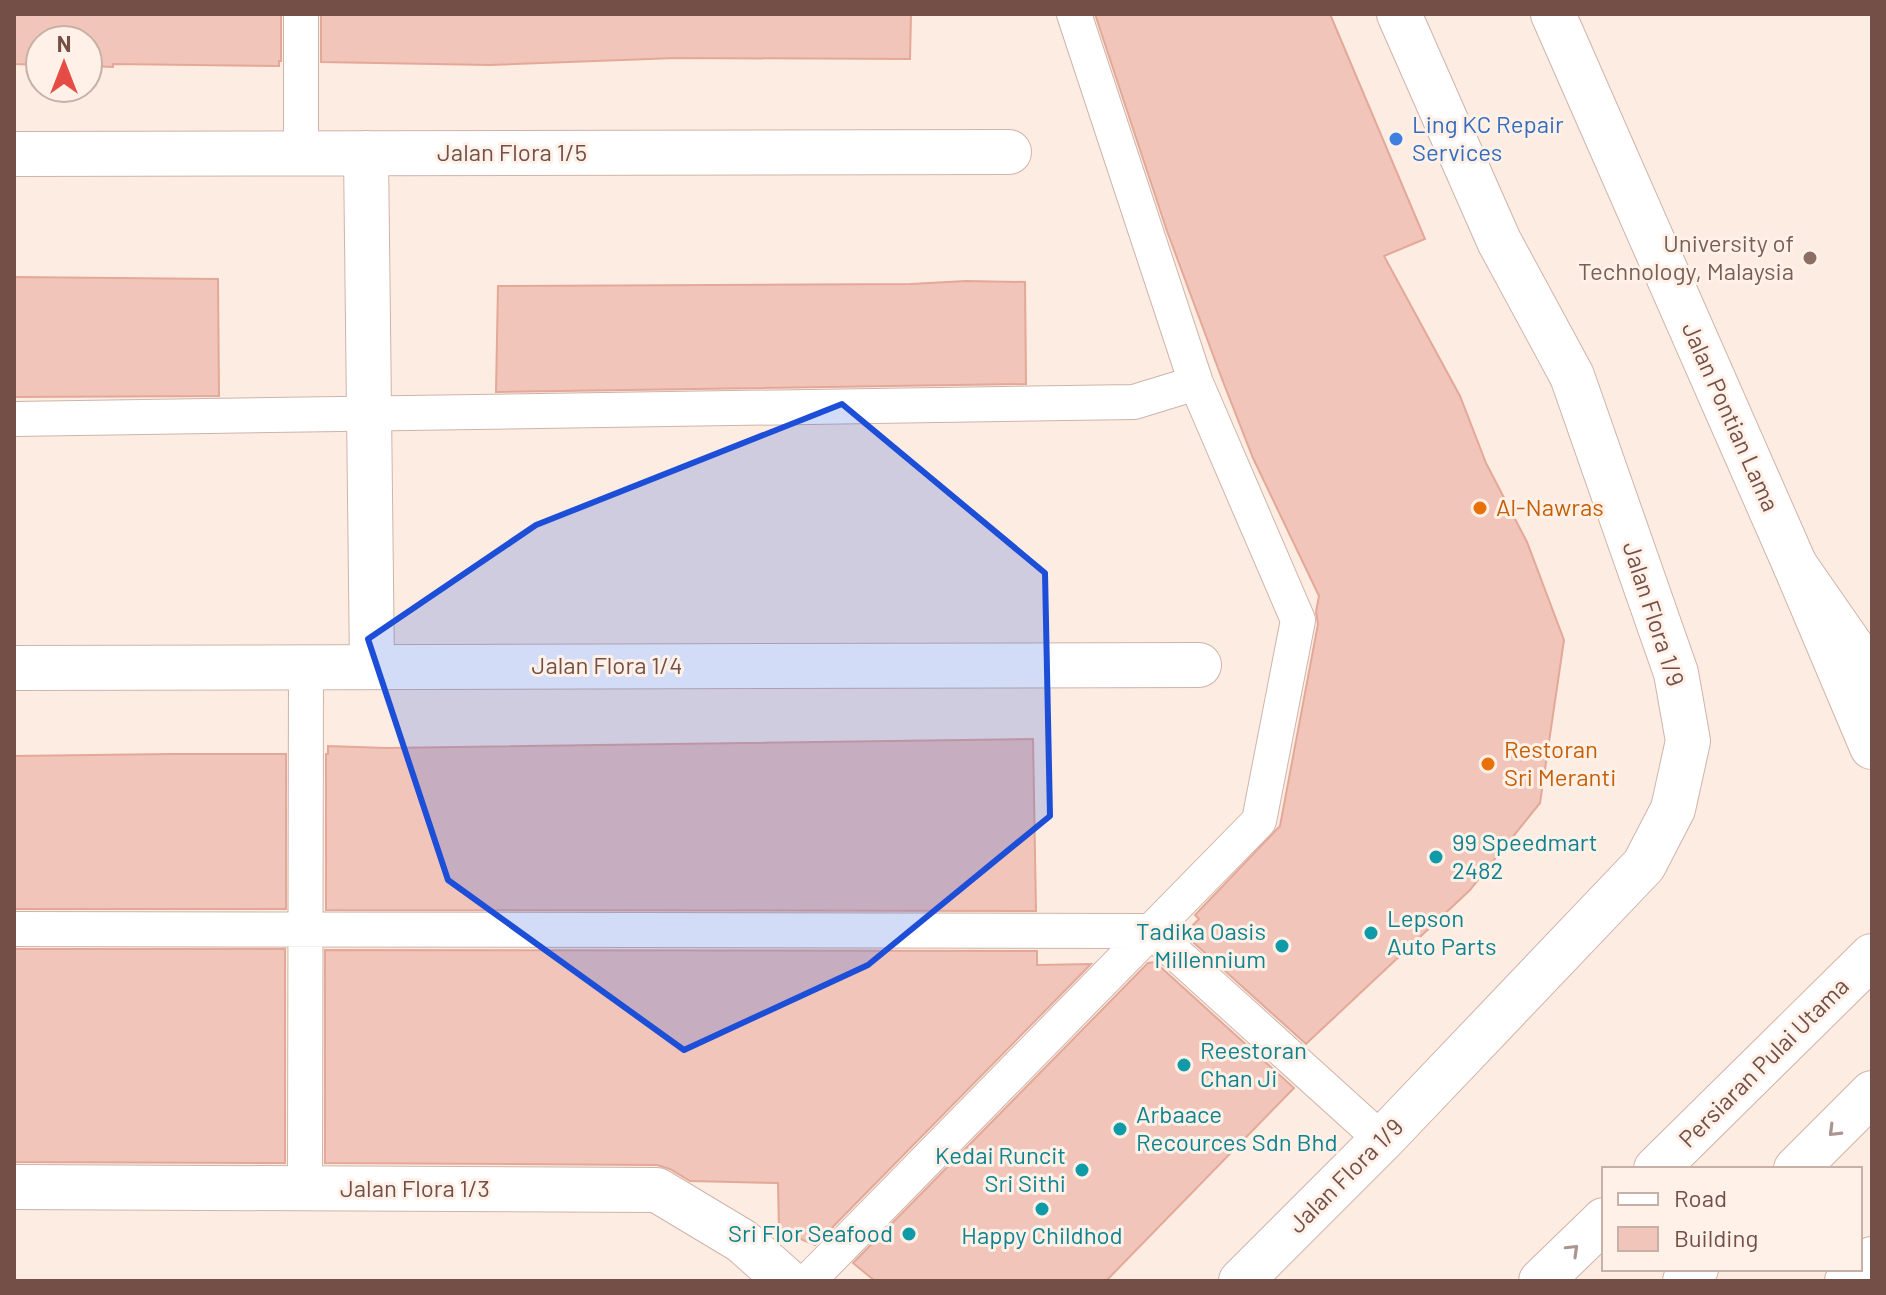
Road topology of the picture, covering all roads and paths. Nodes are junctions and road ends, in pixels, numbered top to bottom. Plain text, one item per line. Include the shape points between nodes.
1 (301, 14) edge
2 (1074, 14) edge
3 (1399, 14) edge
4 (1553, 14) edge
5 (1009, 152) dead end
6 (301, 153) junction
7 (366, 153) junction
8 (14, 154) edge
9 (1196, 383) junction
10 (369, 414) junction
11 (14, 419) edge
12 (1795, 565) junction
13 (1199, 665) dead end
14 (306, 667) junction
15 (372, 667) junction
16 (14, 668) edge
17 (1872, 676) edge
18 (1872, 747) edge
19 (14, 929) edge
20 (306, 930) junction
21 (1151, 931) junction
22 (1872, 939) edge
23 (1872, 956) edge
24 (1834, 994) junction
25 (1872, 1093) edge
26 (1382, 1140) junction
27 (1658, 1167) edge
28 (1798, 1167) edge
29 (14, 1187) edge
30 (305, 1189) junction
31 (1602, 1222) edge
32 (787, 1281) edge
33 (808, 1281) edge
34 (1241, 1281) edge
35 (1541, 1281) edge

1 - 6 lane
2 - 9 lane
3 - 26 street, Jalan Flora 1/9 via 1499,241 1572,376 1676,673 1688,741 1673,809 1644,865
4 - 12 street, Jalan Pontian Lama
5 - 7 street, Jalan Flora 1/5
6 - 7 street, Jalan Flora 1/5
6 - 8 street, Jalan Flora 1/5
7 - 10 street
9 - 10 lane via 1134,402
9 - 21 lane via 1298,620 1259,821
10 - 11 lane
10 - 15 street
12 - 17 street, Jalan Pontian Lama
12 - 18 street
13 - 15 street, Jalan Flora 1/4
14 - 15 street, Jalan Flora 1/4
14 - 16 street, Jalan Flora 1/4
14 - 20 lane
19 - 20 lane
20 - 21 lane
20 - 30 lane
21 - 26 lane
21 - 33 lane
22 - 24 street
23 - 24 street, Persiaran Pulai Utama
24 - 27 street, Persiaran Pulai Utama
25 -> 28 street
26 - 34 street, Jalan Flora 1/9
29 - 30 street, Jalan Flora 1/3
30 - 32 street, Jalan Flora 1/3 via 657,1190 742,1241
35 -> 31 street

